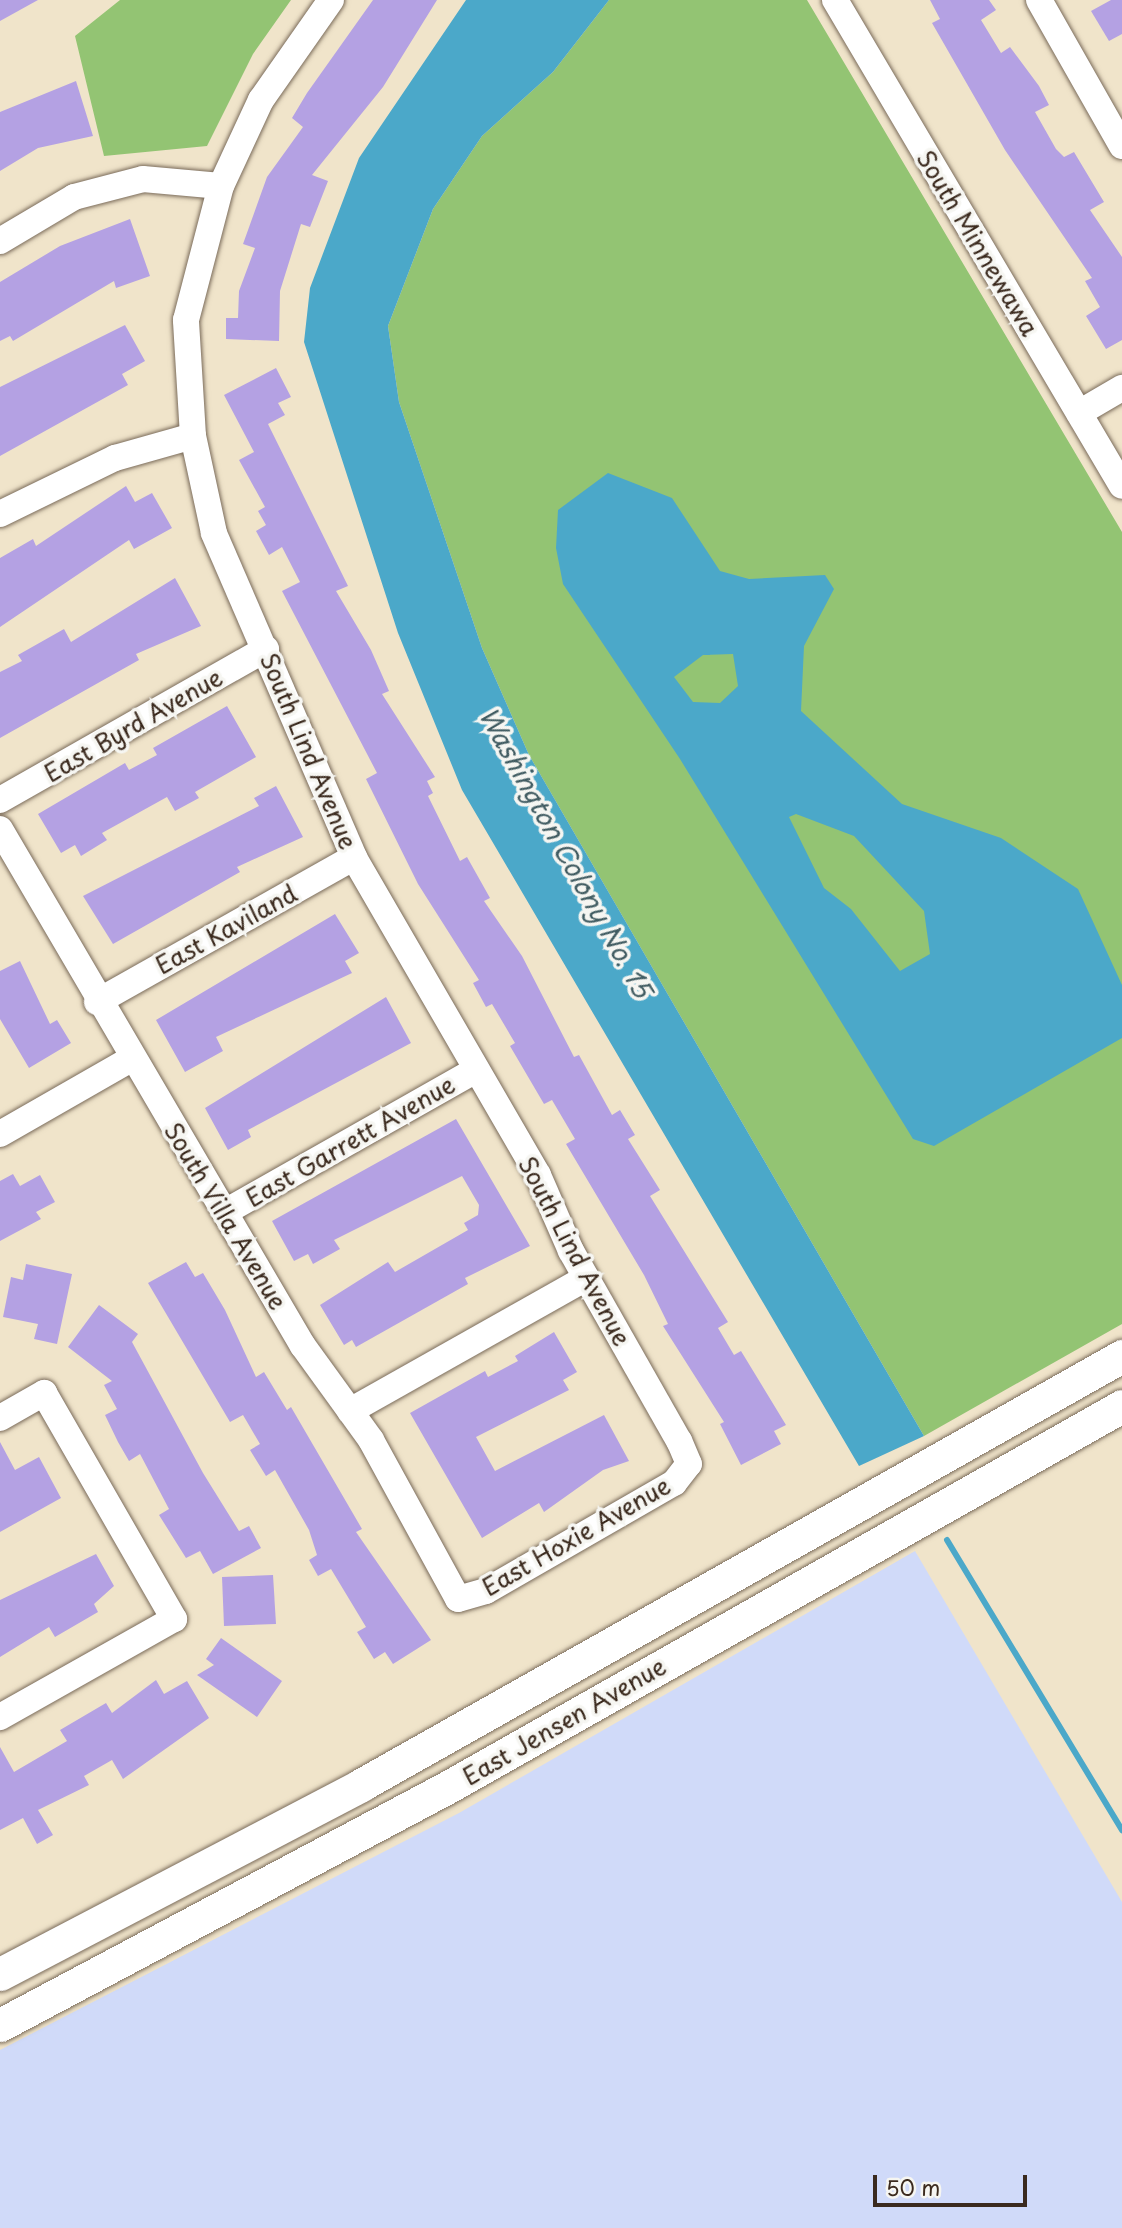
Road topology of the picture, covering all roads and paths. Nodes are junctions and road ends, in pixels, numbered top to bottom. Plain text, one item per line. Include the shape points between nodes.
1 (331, 0) edge
2 (835, 0) edge
3 (1039, 0) edge
4 (1112, 104) edge
5 (1122, 146) edge
6 (221, 186) junction
7 (0, 241) edge
8 (1122, 388) edge
9 (1079, 413) junction
10 (193, 436) junction
11 (1122, 486) edge
12 (0, 514) edge
13 (266, 649) junction
14 (0, 800) edge
15 (0, 829) edge
16 (354, 857) junction
17 (97, 1002) junction
18 (131, 1059) junction
19 (476, 1070) junction
20 (0, 1134) edge
21 (225, 1212) junction
22 (586, 1278) junction
23 (1122, 1356) edge
24 (1122, 1406) edge
25 (350, 1411) junction
26 (0, 1418) edge
27 (689, 1464) joint
28 (458, 1599) joint
29 (0, 1717) edge
30 (0, 1974) edge
31 (0, 2025) edge

1 - 6 street, South Lind Avenue via 261,100
2 - 9 street, South Minnewawa
3 - 4 street
4 - 5 street
6 - 7 street via 143,179 74,197
6 - 10 street, South Lind Avenue via 186,320
8 - 9 street
9 - 11 street, South Minnewawa
10 - 12 street via 116,458
10 - 13 street, South Lind Avenue via 214,533
13 - 14 street, East Byrd Avenue
13 - 16 street, South Lind Avenue
15 - 17 street, South Villa Avenue
16 - 17 street, East Kaviland
16 - 19 street, South Lind Avenue
17 - 18 street, South Villa Avenue
18 - 20 street
18 - 21 street, South Villa Avenue
19 - 21 street, East Garrett Avenue
19 - 22 street, South Lind Avenue via 538,1175
21 - 25 street, South Villa Avenue
22 - 25 street
22 - 27 street, South Lind Avenue
23 - 30 main road, East Jensen Avenue via 361,1785
24 - 31 main road, East Jensen Avenue via 448,1787
25 - 28 street, South Villa Avenue
26 - 29 street via 44,1393 174,1619
27 - 28 street, East Hoxie Avenue via 674,1483 486,1591

